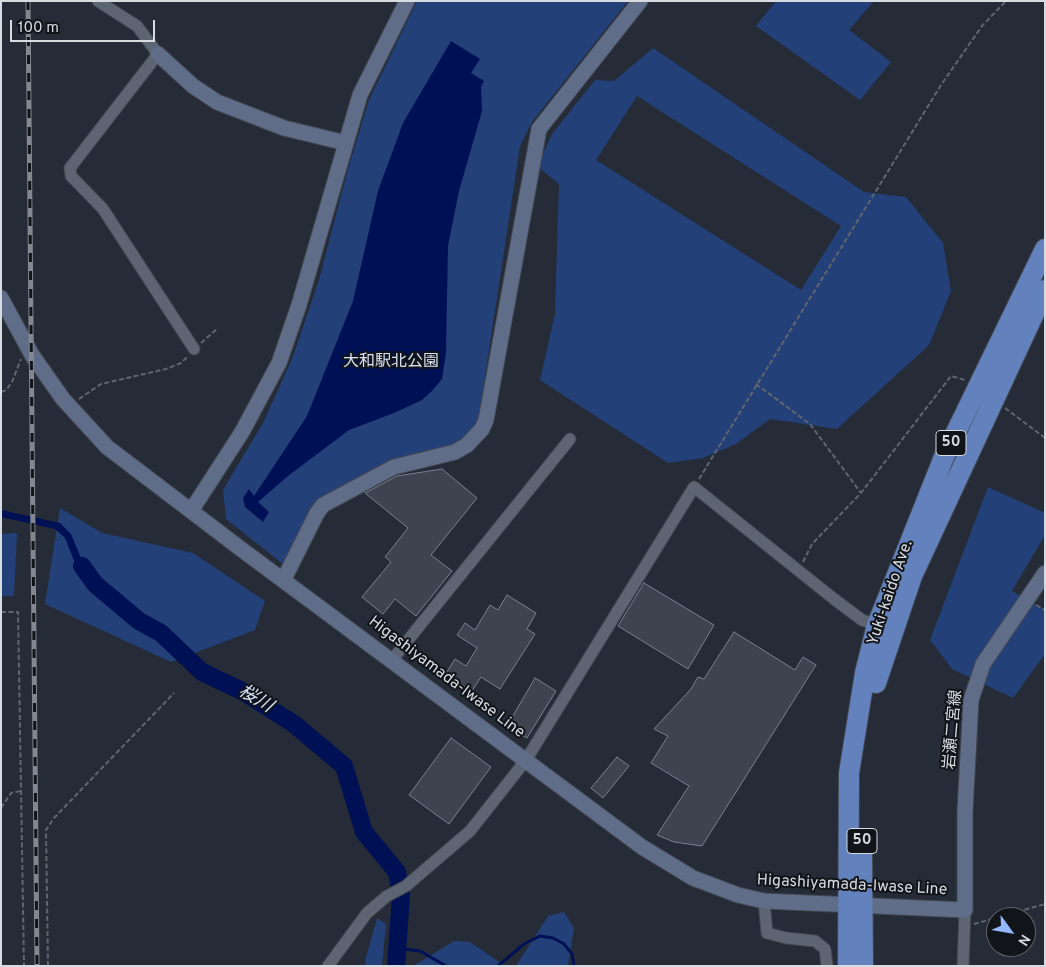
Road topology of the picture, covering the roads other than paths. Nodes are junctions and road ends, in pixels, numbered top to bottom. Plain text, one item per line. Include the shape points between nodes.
1 (98, 1) edge
2 (406, 1) edge
3 (640, 1) edge
4 (158, 54) junction
5 (346, 143) junction
6 (1045, 249) edge
7 (1045, 290) edge
8 (1, 298) edge
9 (194, 349) road end
10 (570, 439) dead end
11 (191, 511) junction
12 (1045, 573) edge
13 (284, 579) junction
14 (876, 625) junction
15 (392, 660) junction
16 (526, 760) junction
17 (764, 901) junction
18 (854, 906) junction
19 (965, 910) junction
20 (328, 966) edge
21 (827, 966) edge
22 (848, 966) edge
23 (863, 966) edge
24 (963, 966) edge

1 - 4 street via 137,26
2 - 5 main road via 360,95
3 - 13 main road via 539,130 482,429 467,445 454,452 394,467 324,505
4 - 5 main road via 193,86 217,102 284,128
4 - 9 street via 70,168 71,176 103,209
5 - 11 main road via 279,362 242,432
6 - 14 highway, Yuki-kaido Ave. / 50 via 944,457
7 - 18 highway, Yuki-kaido Ave. / 50 via 912,576 881,665 870,707
8 - 11 main road, Higashiyamada-Iwase Line via 28,349 69,406 107,446
10 - 15 street
11 - 13 main road, Higashiyamada-Iwase Line
12 - 19 main road, 岩瀬二宮線 via 983,664 971,700 965,811
13 - 15 main road, Higashiyamada-Iwase Line
14 - 16 street via 862,620 694,487
14 - 18 highway, Yuki-kaido Ave. / 50 via 849,773
15 - 16 main road, Higashiyamada-Iwase Line
16 - 17 main road, Higashiyamada-Iwase Line via 668,864 715,888
16 - 20 street via 470,832 406,886 387,896 367,913
17 - 18 main road, Higashiyamada-Iwase Line
17 - 21 street via 767,932 815,941 826,949
18 - 19 main road, Higashiyamada-Iwase Line
18 - 22 highway, Yuki-kaido Ave. / 50
18 - 23 highway, Yuki-kaido Ave. / 50
19 - 24 street

